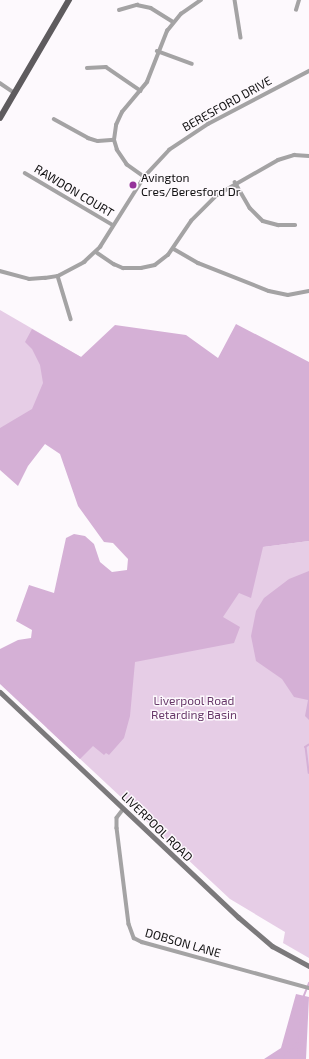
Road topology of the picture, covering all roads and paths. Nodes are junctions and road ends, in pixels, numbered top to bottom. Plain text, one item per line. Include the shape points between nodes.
1 (70, 0) edge
2 (201, 0) edge
3 (235, 0) edge
4 (299, 0) edge
5 (119, 10) dead end
6 (296, 10) dead end
7 (173, 22) junction
8 (242, 38) dead end
9 (157, 51) junction
10 (192, 64) dead end
11 (87, 68) dead end
12 (309, 71) edge
13 (1, 84) edge
14 (141, 91) junction
15 (15, 93) junction
16 (0, 118) edge
17 (54, 119) dead end
18 (114, 140) junction
19 (309, 156) edge
20 (25, 173) dead end
21 (144, 177) junction
22 (235, 182) junction
23 (113, 225) junction
24 (295, 225) dead end
25 (174, 248) junction
26 (96, 252) junction
27 (0, 271) edge
28 (58, 276) junction
29 (309, 291) edge
30 (71, 319) dead end
31 (0, 692) edge
32 (124, 809) junction
33 (309, 966) edge
34 (307, 988) edge

1 - 15 main road
2 - 7 street
3 - 8 street
4 - 6 street
5 - 7 street via 137,5 161,12
7 - 9 street
9 - 10 street
9 - 14 street
11 - 14 street via 106,67
12 - 21 street, BERESFORD DRIVE via 186,137
13 - 15 street
14 - 18 street via 118,118
15 - 16 main road
17 - 18 street via 88,138 98,141
18 - 21 street via 127,165
19 - 22 street via 294,155 278,160
20 - 23 street, RAWDON COURT
21 - 23 street, BERESFORD DRIVE
22 - 24 street via 250,208 263,221 278,226
22 - 25 street via 204,207
23 - 26 street, BERESFORD DRIVE
25 - 26 street via 155,265 133,269 114,264
25 - 29 street via 198,263 269,291 288,295
26 - 28 street, BERESFORD DRIVE via 84,262
27 - 28 street, BERESFORD DRIVE via 29,279
28 - 30 street
31 - 32 main road, LIVERPOOL ROAD
32 - 33 main road, LIVERPOOL ROAD via 255,932 272,946
32 - 34 street, DOBSON LANE via 117,818 117,828 129,924 134,938

